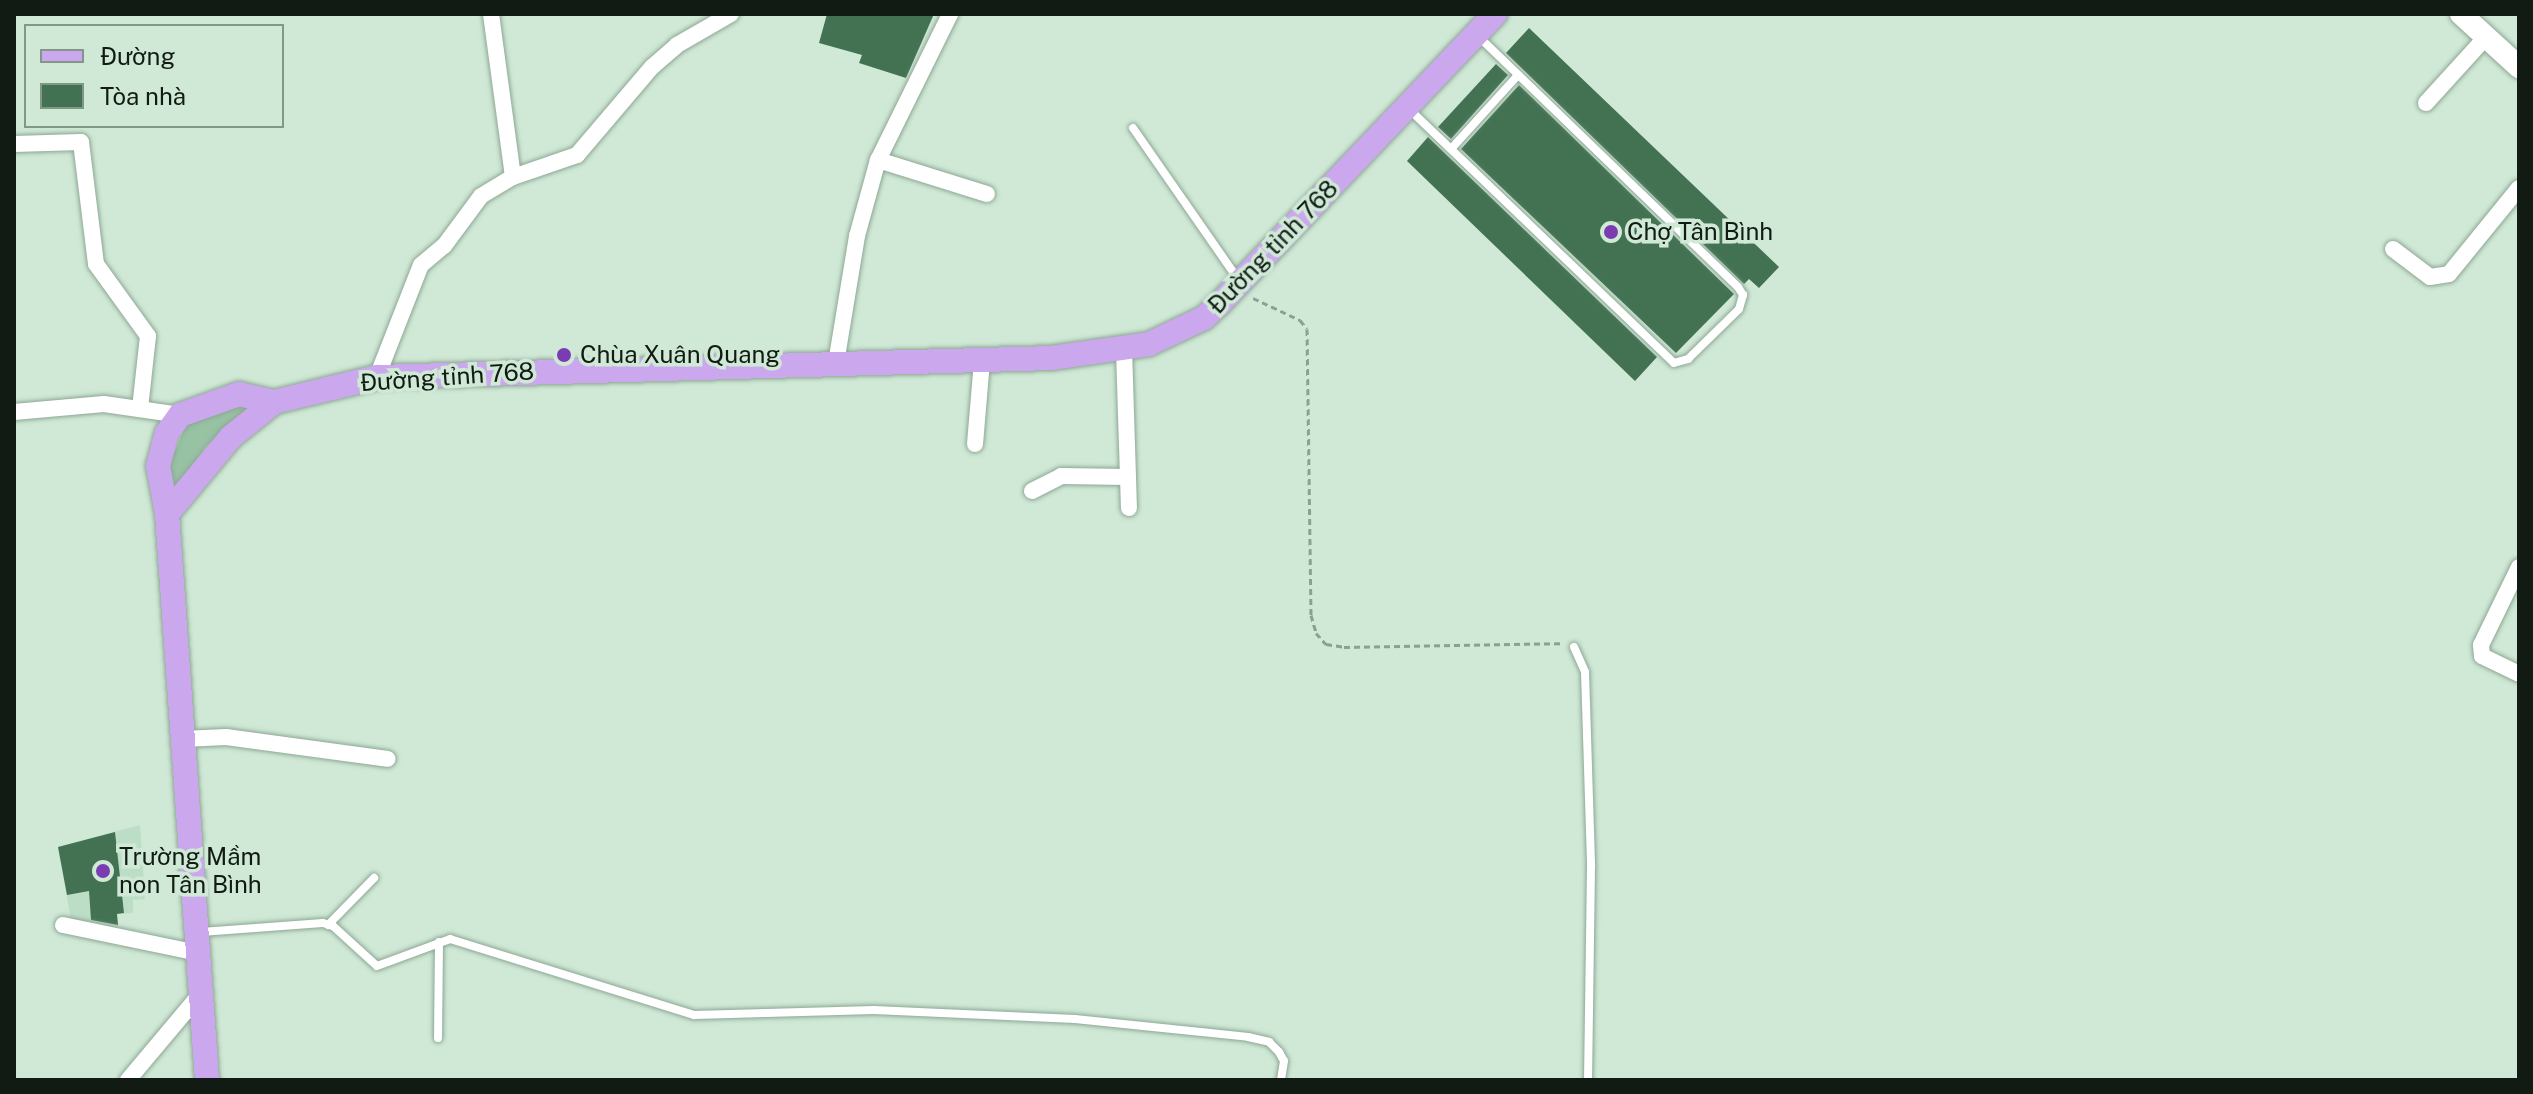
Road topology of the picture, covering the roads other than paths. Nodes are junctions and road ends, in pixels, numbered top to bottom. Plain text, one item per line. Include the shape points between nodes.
1 (491, 14) edge
2 (731, 14) edge
3 (950, 14) edge
4 (1495, 14) edge
5 (2461, 14) edge
6 (1476, 34) junction
7 (2486, 37) junction
8 (2519, 67) edge
9 (1518, 75) junction
10 (2426, 103) dead end
11 (1407, 107) junction
12 (1133, 128) dead end
13 (80, 134) edge
14 (14, 144) edge
15 (1451, 149) junction
16 (878, 160) junction
17 (513, 177) junction
18 (2519, 188) edge
19 (987, 194) dead end
20 (2393, 249) dead end
21 (1237, 286) junction
22 (1124, 350) junction
23 (982, 360) junction
24 (836, 363) junction
25 (377, 377) junction
26 (274, 402) junction
27 (140, 408) junction
28 (14, 412) edge
29 (180, 415) junction
30 (975, 444) dead end
31 (1128, 477) junction
32 (1032, 491) dead end
33 (1129, 508) dead end
34 (167, 514) junction
35 (2519, 567) edge
36 (1574, 647) road end
37 (2519, 674) edge
38 (183, 739) junction
39 (388, 759) dead end
40 (374, 878) dead end
41 (63, 925) dead end
42 (328, 925) junction
43 (197, 942) junction
44 (439, 942) junction
45 (201, 993) junction
46 (438, 1038) dead end
47 (128, 1080) edge
48 (207, 1080) edge
49 (1281, 1080) edge
50 (1588, 1080) edge

1 - 17 street
2 - 17 street via 677,45 652,67 577,155
3 - 16 street
4 - 6 main road, Đường tỉnh 768
5 - 7 main road
6 - 9 lane
6 - 11 main road, Đường tỉnh 768
7 - 8 main road
7 - 10 street
9 - 15 lane
9 - 15 lane via 1738,287 1743,295 1739,309 1688,359 1674,363
11 - 15 lane
11 - 21 main road, Đường tỉnh 768
12 - 21 lane
13 - 14 street
13 - 27 street via 96,264 148,336
16 - 19 street
16 - 24 street via 857,236
17 - 25 street via 481,196 444,246 421,265
18 - 20 street via 2449,274 2430,277
21 - 22 main road, Đường tỉnh 768 via 1204,318 1176,334
22 - 23 main road, Đường tỉnh 768
22 - 31 street
23 - 24 main road, Đường tỉnh 768
23 - 30 street
24 - 25 main road, Đường tỉnh 768
25 - 26 main road, Đường tỉnh 768
26 - 29 main road via 239,394
26 - 34 main road, Đường tỉnh 768 via 215,453
27 - 28 street via 83,404
27 - 29 street
29 - 34 main road via 167,433 158,466
31 - 32 street via 1061,476
31 - 33 street
34 - 38 main road
35 - 37 street via 2481,645 2482,656 2492,664
36 - 50 lane via 1585,672 1591,867
38 - 39 street via 226,737
38 - 43 main road
40 - 42 lane
41 - 43 street
42 - 43 lane
42 - 44 lane via 377,966
43 - 45 main road
44 - 46 lane
44 - 49 lane via 450,939 508,954 683,1014 977,1014 1248,1037 1269,1042 1279,1052 1284,1061
45 - 47 street
45 - 48 main road

